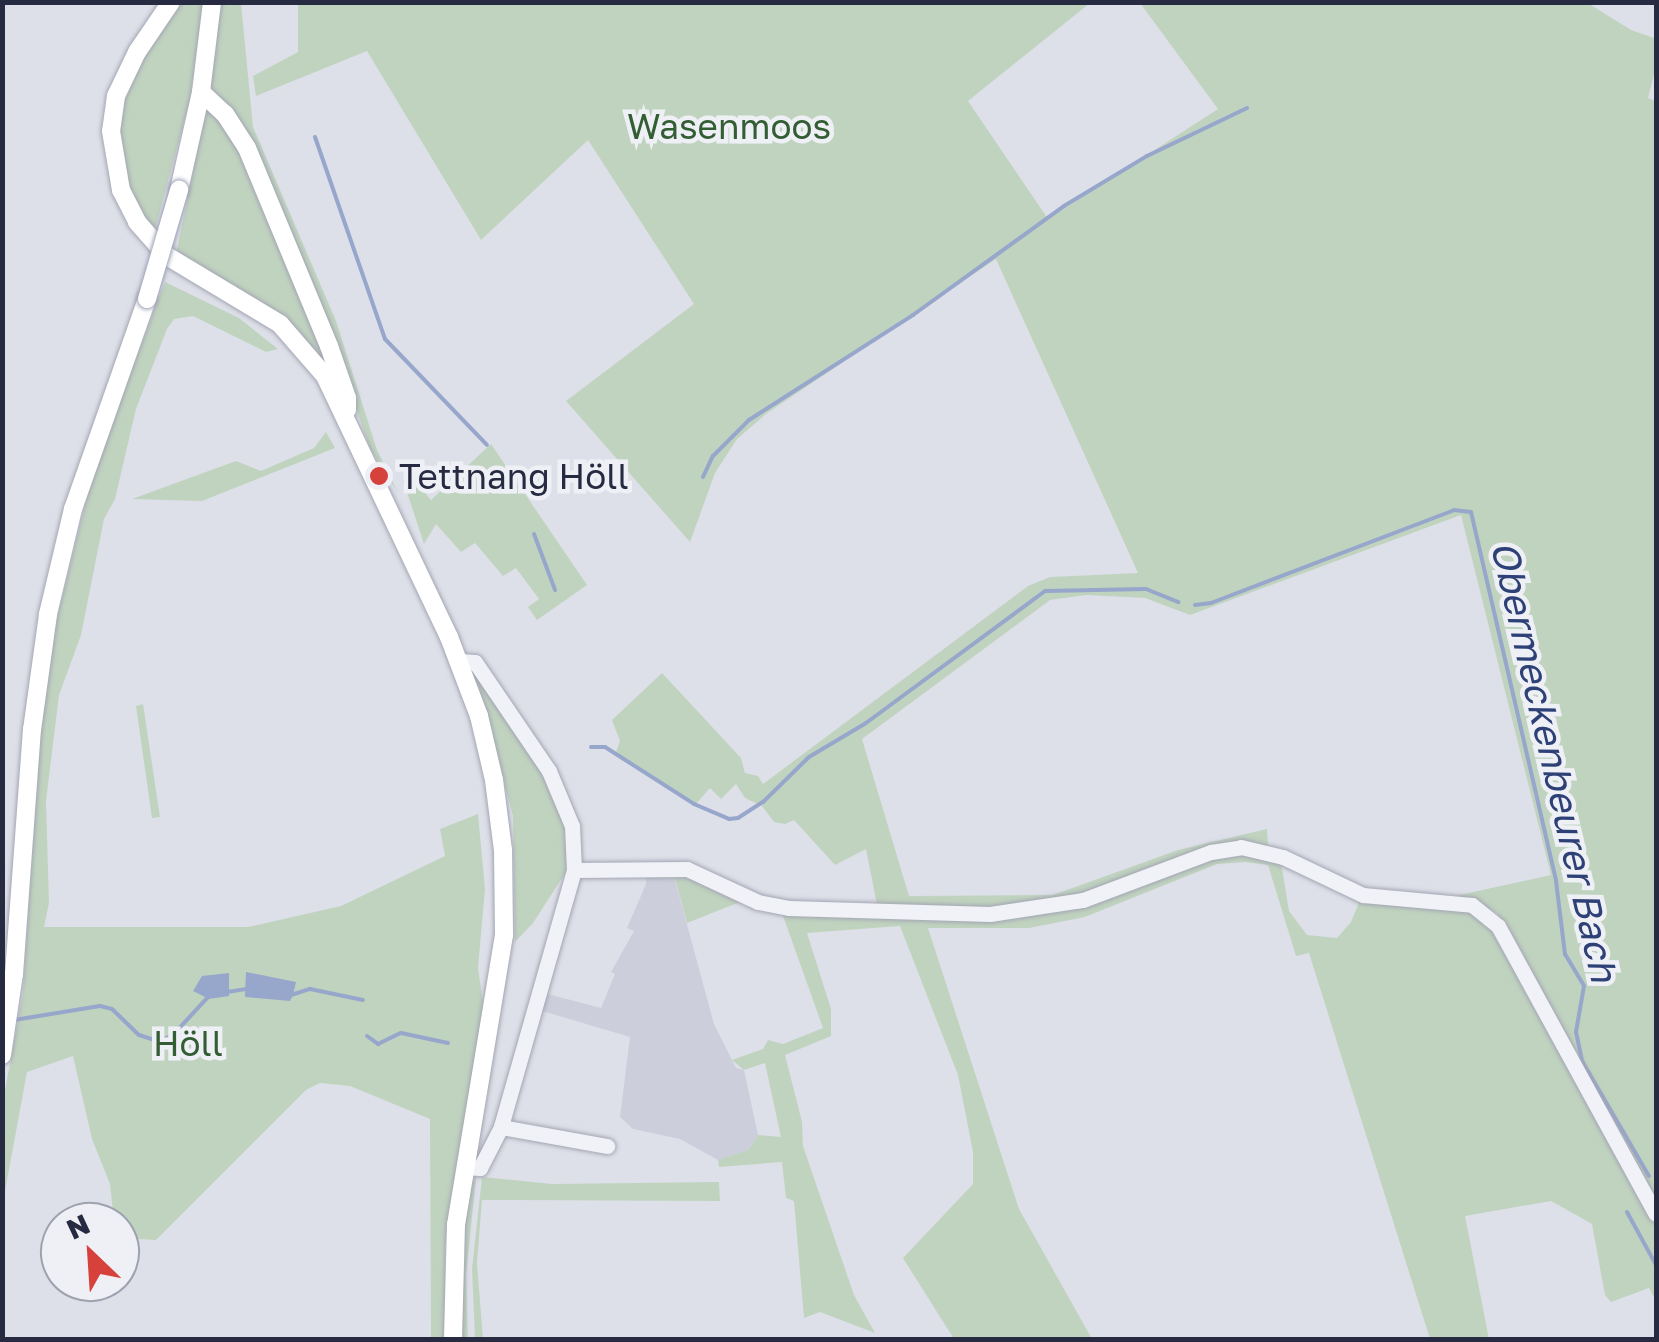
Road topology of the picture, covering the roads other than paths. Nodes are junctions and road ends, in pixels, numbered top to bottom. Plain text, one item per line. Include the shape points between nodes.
1 (170, 2) edge
2 (212, 2) edge
3 (201, 92) junction
4 (347, 416) junction
5 (460, 662) junction
6 (574, 870) junction
7 (4, 1048) edge
8 (501, 1127) junction
9 (607, 1146) dead end
10 (465, 1167) junction
11 (1656, 1214) edge
12 (454, 1340) edge

1 - 4 main road via 116,96 111,131 122,190 137,222 167,256 294,336
2 - 3 main road
3 - 4 main road via 247,148 329,346 348,398
3 - 7 main road, bridge via 179,190 53,588 32,730
4 - 5 main road
5 - 6 street via 474,662 548,771 572,826
5 - 10 main road via 488,753 506,890 498,991
6 - 8 street
6 - 11 street via 674,866 773,906 990,914 1040,910 1116,890 1211,852 1241,847 1282,857 1363,895 1472,905 1498,926
8 - 9 street
8 - 10 street via 480,1168
10 - 12 main road via 452,1256

